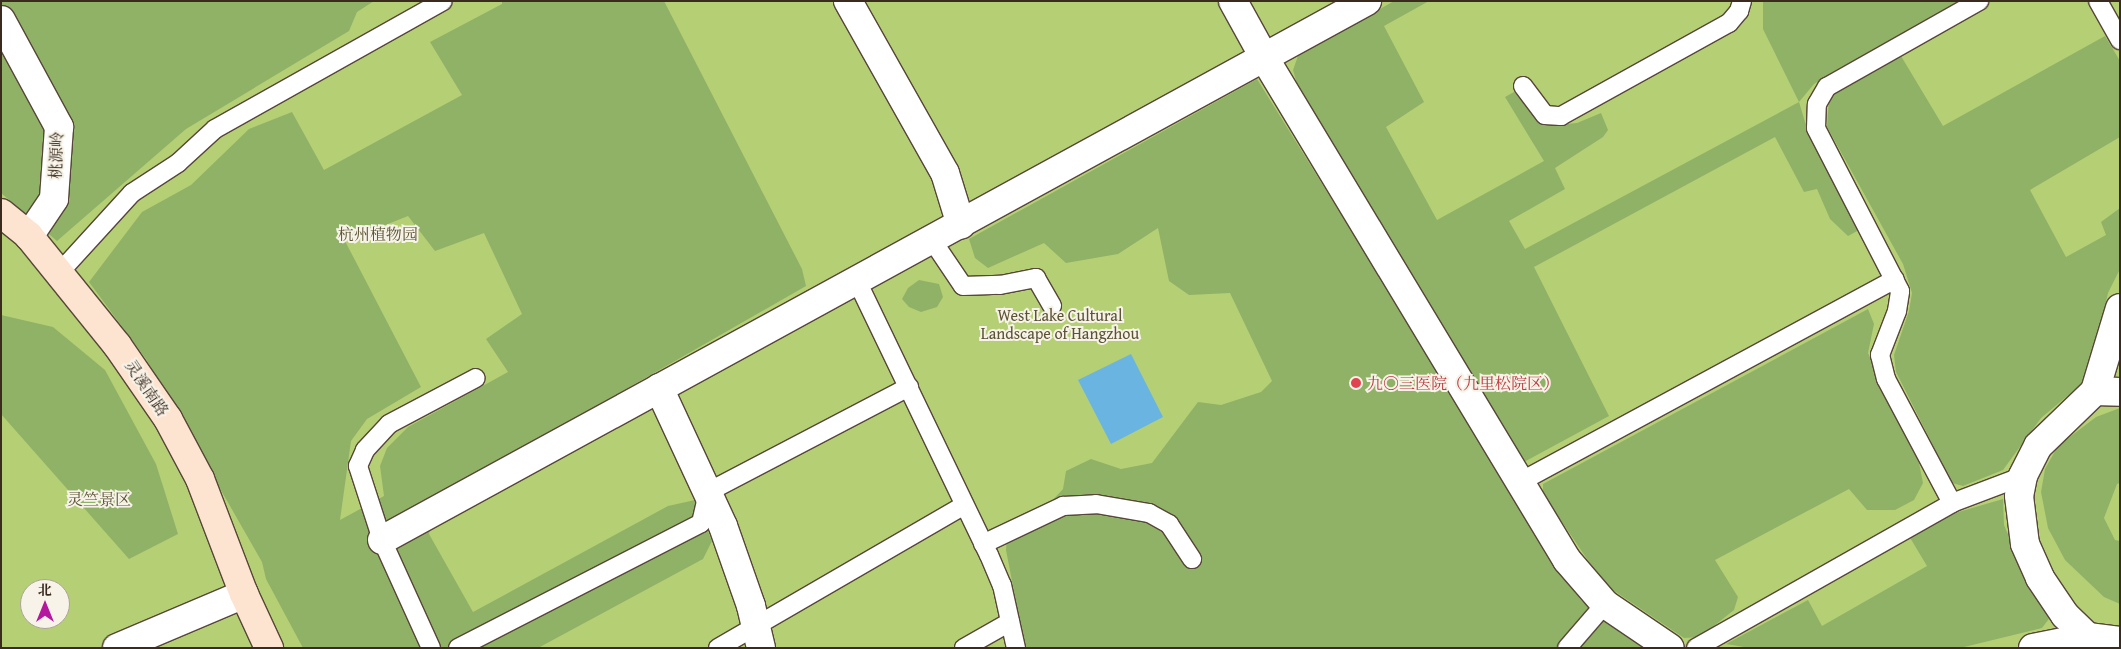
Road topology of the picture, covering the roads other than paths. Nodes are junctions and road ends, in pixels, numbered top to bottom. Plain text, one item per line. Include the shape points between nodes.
1 (443, 1) edge
2 (848, 1) edge
3 (1233, 1) edge
4 (1368, 1) edge
5 (1742, 1) edge
6 (1979, 1) edge
7 (2098, 1) edge
8 (1, 20) edge
9 (2120, 40) edge
10 (1264, 59) junction
11 (1524, 86) dead end
12 (1, 213) edge
13 (961, 225) junction
14 (29, 236) junction
15 (932, 240) junction
16 (59, 273) junction
17 (1895, 279) junction
18 (857, 281) junction
19 (1052, 306) dead end
20 (2120, 308) edge
21 (476, 378) dead end
22 (909, 387) junction
23 (659, 388) junction
24 (2108, 391) edge
25 (2023, 476) junction
26 (1520, 482) junction
27 (708, 492) junction
28 (1952, 503) junction
29 (963, 506) junction
30 (382, 540) junction
31 (983, 544) junction
32 (1192, 559) dead end
33 (244, 594) junction
34 (1605, 604) junction
35 (1010, 622) junction
36 (2088, 637) junction
37 (759, 638) edge
38 (2120, 641) edge
39 (117, 648) edge
40 (269, 648) edge
41 (431, 648) edge
42 (458, 648) edge
43 (718, 648) edge
44 (964, 648) edge
45 (1016, 648) edge
46 (1567, 648) edge
47 (1670, 648) edge
48 (1696, 648) edge
49 (2033, 648) edge

1 - 16 lane via 215,129 178,163 132,193
2 - 13 street via 946,173
3 - 10 street
4 - 10 street
5 - 11 lane via 1739,11 1729,23 1561,116 1545,115
6 - 17 lane via 1827,87 1818,104 1816,128
7 - 9 lane
8 - 14 street, 桃源岭 via 59,127 54,199
10 - 13 street
10 - 26 street
12 - 14 main road, 灵溪南路
13 - 15 street
14 - 16 main road, 灵溪南路
15 - 18 street
15 - 19 lane via 963,286 1000,285 1036,278
16 - 33 main road, 灵溪南路 via 118,345 168,419 200,479
17 - 26 lane
17 - 28 lane via 1900,291 1897,311 1880,355 1886,379
18 - 22 lane
18 - 23 street
20 - 24 street
21 - 30 lane via 389,424 365,450 358,466
22 - 27 lane
22 - 29 lane
23 - 27 street
23 - 30 street
24 - 25 street via 2038,446
25 - 28 lane
25 - 36 street via 2019,496 2025,544 2040,578 2065,615
26 - 34 street via 1567,560
27 - 37 street via 726,535
27 - 42 lane via 701,523
28 - 48 lane
29 - 31 lane
29 - 37 lane
30 - 41 lane
31 - 32 lane via 1063,506 1096,504 1150,513 1169,524
31 - 35 lane via 1002,585
33 - 39 street
33 - 40 main road, 灵溪南路
34 - 46 lane
34 - 47 street
35 - 44 lane
35 - 45 lane
36 - 38 street
36 - 49 street
37 - 43 lane

